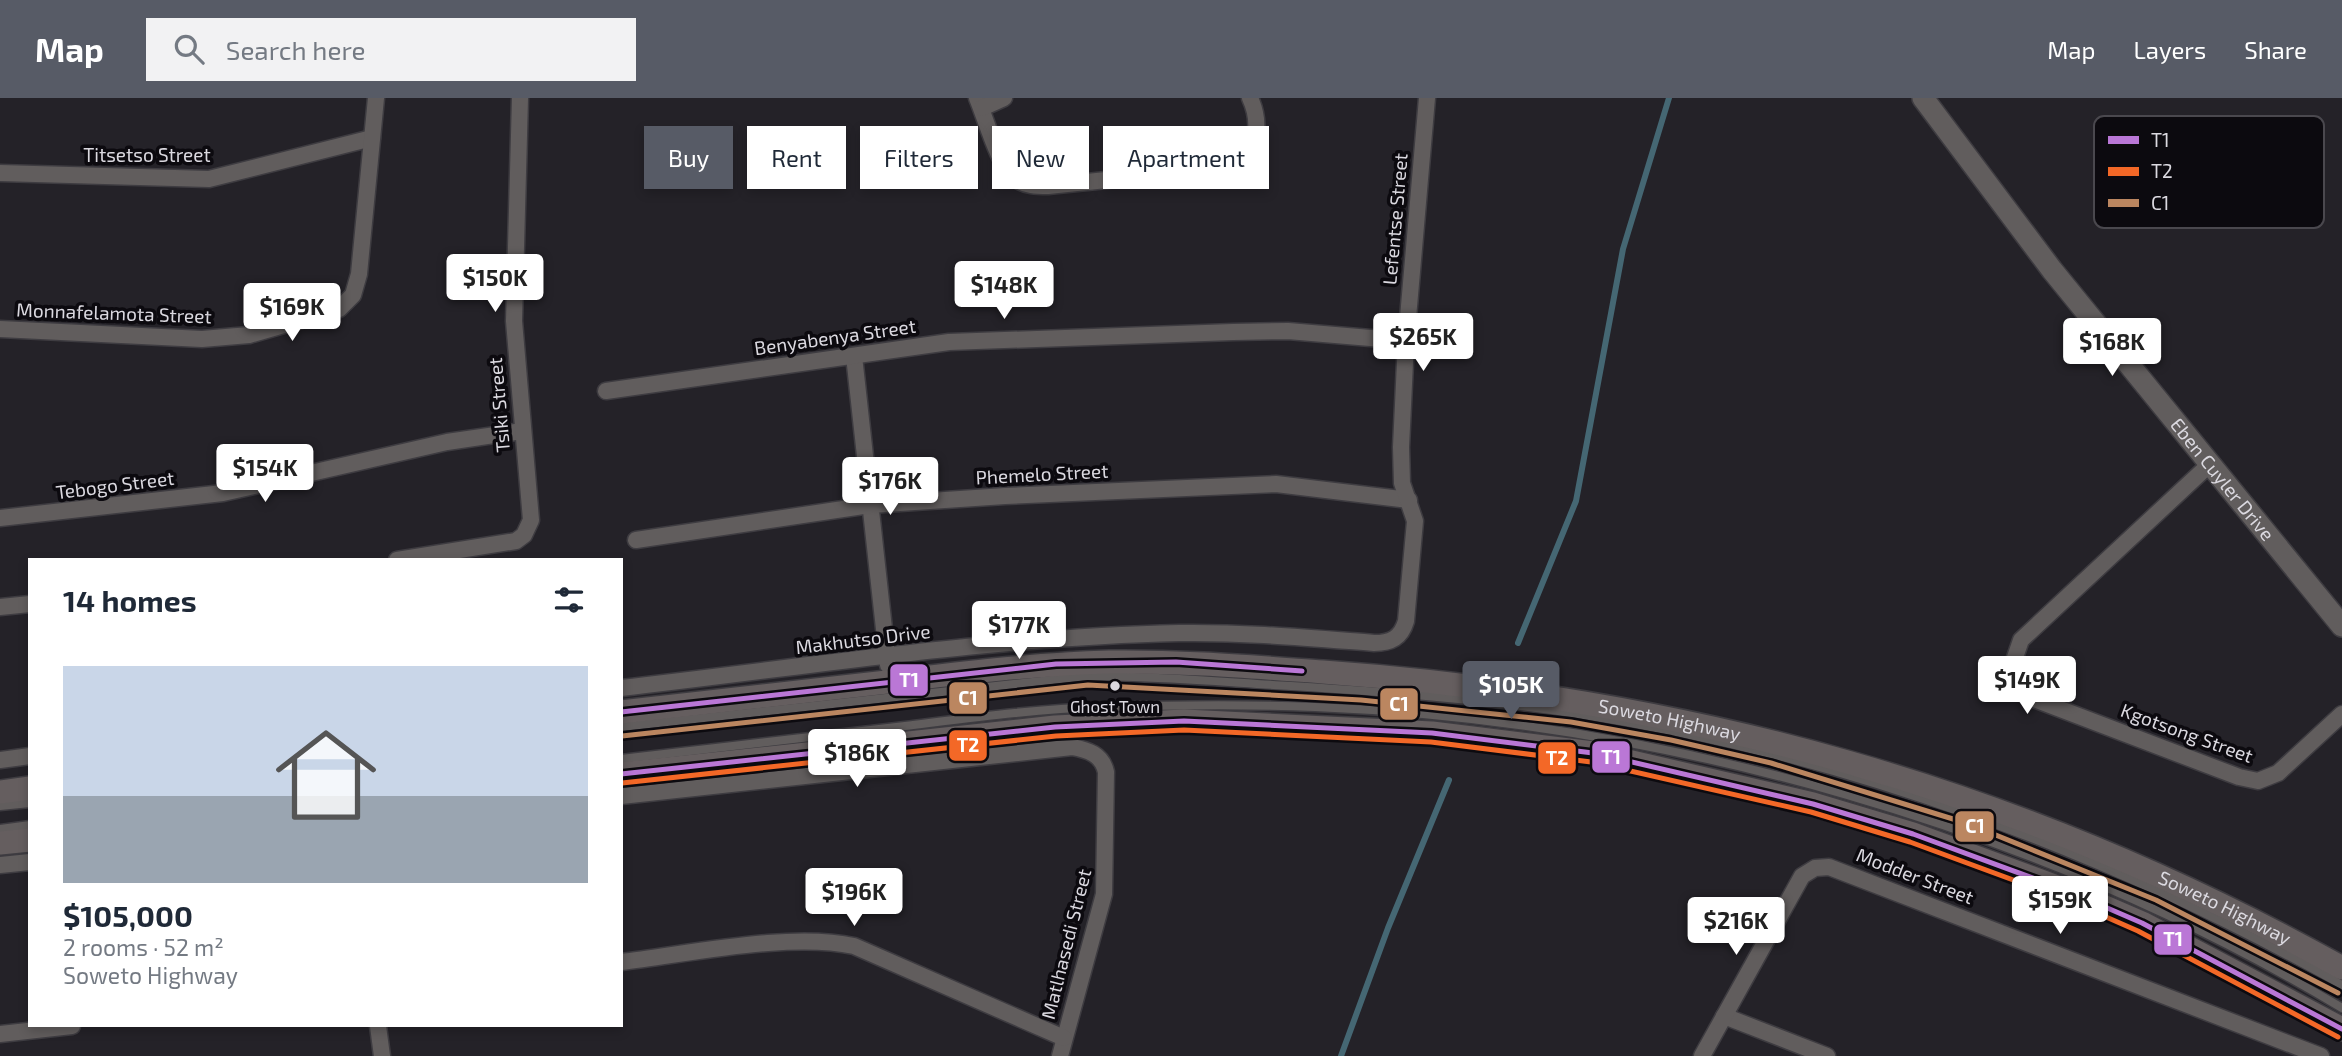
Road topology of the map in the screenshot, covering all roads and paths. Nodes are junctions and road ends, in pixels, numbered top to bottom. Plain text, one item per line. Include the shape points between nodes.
1 (376, 98) edge
2 (520, 98) edge
3 (1004, 98) edge
4 (1250, 98) edge
5 (1427, 98) edge
6 (1923, 98) edge
7 (979, 103) edge
8 (372, 138) junction
9 (0, 173) edge
10 (0, 329) edge
11 (1406, 341) junction
12 (855, 356) junction
13 (606, 391) dead end
14 (522, 431) junction
15 (2210, 464) junction
16 (1409, 500) junction
17 (870, 505) junction
18 (0, 518) edge
19 (636, 540) dead end
20 (410, 558) edge
21 (28, 604) edge
22 (0, 607) edge
23 (2342, 626) edge
24 (1401, 634) joint
25 (887, 658) junction
26 (889, 682) junction
27 (623, 688) edge
28 (623, 712) edge
29 (2342, 714) edge
30 (623, 727) edge
31 (28, 756) edge
32 (623, 758) edge
33 (0, 760) edge
34 (623, 774) edge
35 (28, 789) edge
36 (0, 792) edge
37 (623, 796) edge
38 (28, 803) edge
39 (0, 806) edge
40 (28, 825) edge
41 (0, 829) edge
42 (28, 840) edge
43 (0, 843) edge
44 (28, 862) edge
45 (0, 865) edge
46 (623, 962) edge
47 (2342, 968) edge
48 (2342, 985) edge
49 (2342, 1008) edge
50 (1724, 1016) junction
51 (63, 1027) edge
52 (378, 1027) edge
53 (2342, 1029) edge
54 (0, 1034) edge
55 (1064, 1038) junction
56 (382, 1056) edge
57 (1060, 1056) edge
58 (1702, 1056) edge
59 (1827, 1056) edge
60 (2322, 1056) edge

1 - 8 street, Monnafelamota Street
2 - 14 street, Tsiki Street via 514,307
3 - 7 street
4 - 7 street via 1257,118 1256,134 1248,153 1233,167 1056,186 1029,186 1015,179
5 - 11 street, Lefentse Street
6 - 15 street, Eben Cuyler Drive via 2052,270
8 - 9 street, Titsetso Street via 209,179
8 - 10 street, Monnafelamota Street via 359,274 353,295 339,309 249,335 202,340
11 - 12 street, Benyabenya Street via 1287,331 1085,335 949,342
11 - 16 street, Lefentse Street via 1401,447 1402,483
12 - 13 street, Benyabenya Street
12 - 17 street
14 - 18 street, Tebogo Street via 447,442 223,494
14 - 20 street, Tsiki Street via 531,520 524,535 516,541
15 - 23 street, Eben Cuyler Drive
15 - 29 street, Kgotsong Street via 2021,640 2010,672 2013,687 2039,701 2258,781 2278,773
16 - 17 street, Phemelo Street via 1276,484
16 - 24 street, Lefentse Street via 1415,528
17 - 19 street, Phemelo Street
17 - 25 street
21 - 22 street
24 - 25 street, Makhutso Drive via 1389,642 1374,643 1179,633 1019,642
25 - 26 street
25 - 27 street, Makhutso Drive
26 - 28 main road, Soweto Highway
26 - 47 main road, Soweto Highway via 1056,664 1176,662 1399,678 1594,702 1833,756 1964,797 2187,887
30 - 48 lane, Soweto Highway via 1088,676 1456,699 1573,713 1702,738 1860,779 1951,809 2172,898 2258,938
31 - 33 street
32 - 49 lane, Soweto Highway via 1096,708 1317,707 1521,727 1723,764 1917,818 2085,880
34 - 53 main road via 1055,727 1184,721 1432,733 1592,752 1813,804 1913,834 2068,891 2142,923
35 - 36 main road
37 - 55 street, Matlhasedi Street via 1072,747 1093,753 1107,772 1106,881
38 - 39 lane
40 - 41 lane
42 - 43 main road
44 - 45 street
46 - 55 street via 804,941 854,946
50 - 58 street, Modder Street
50 - 59 street
50 - 60 street, Modder Street via 1802,876 1829,867
51 - 54 street
52 - 56 street
55 - 57 street, Matlhasedi Street

